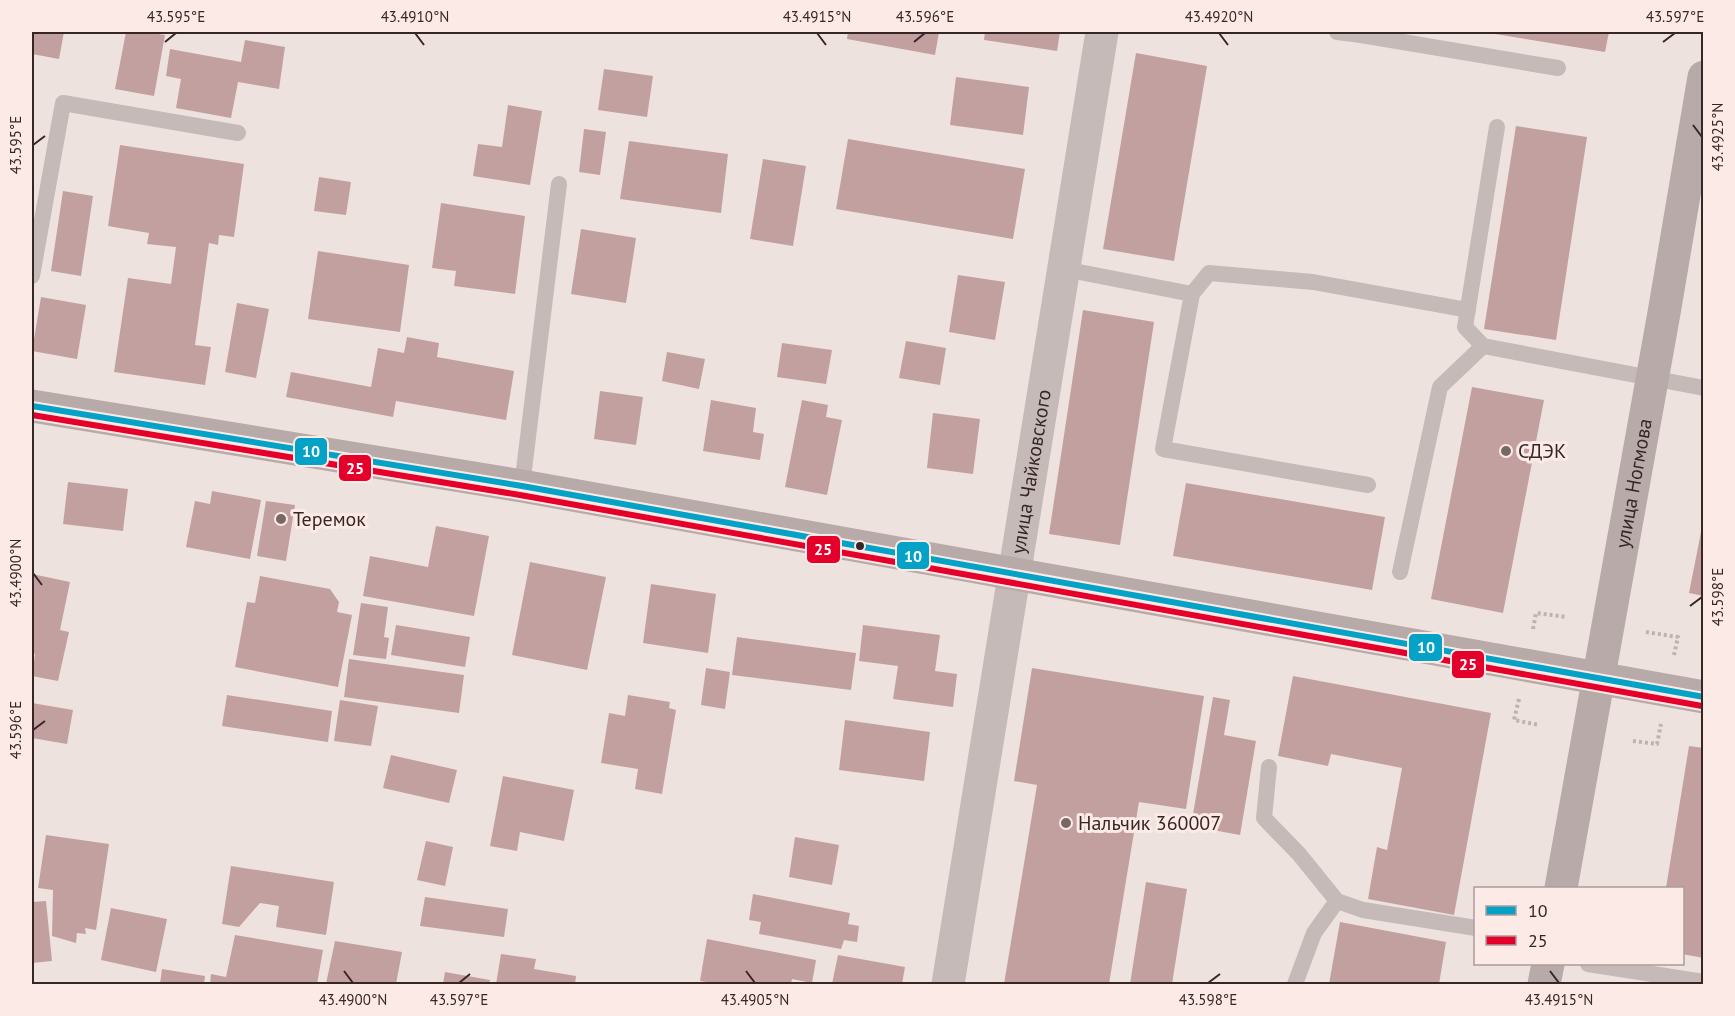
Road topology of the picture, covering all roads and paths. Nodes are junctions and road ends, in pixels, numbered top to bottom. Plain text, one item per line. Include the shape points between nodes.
1 (1102, 32) edge
2 (1337, 32) edge
3 (1361, 33) edge
4 (1558, 68) dead end
5 (1704, 77) edge
6 (1497, 127) dead end
7 (238, 133) dead end
8 (559, 184) dead end
9 (1064, 269) junction
10 (32, 276) edge
11 (1192, 294) junction
12 (1467, 310) junction
13 (1482, 346) junction
14 (1652, 378) junction
15 (1704, 388) edge
16 (32, 410) edge
17 (1368, 485) dead end
18 (522, 486) junction
19 (1400, 572) dead end
20 (1015, 575) junction
21 (1567, 617) dead end
22 (1532, 630) dead end
23 (1646, 632) dead end
24 (1674, 656) dead end
25 (1599, 678) junction
26 (1519, 697) dead end
27 (1704, 697) edge
28 (1661, 724) dead end
29 (1539, 725) dead end
30 (1633, 741) dead end
31 (1269, 767) dead end
32 (1560, 887) edge
33 (1337, 901) junction
34 (1474, 928) edge
35 (1548, 965) edge
36 (1600, 965) edge
37 (1704, 982) edge
38 (948, 984) edge
39 (1295, 984) edge
40 (1544, 984) edge

1 - 9 street, улица Чайковского
2 - 3 lane
3 - 4 lane
5 - 14 main road, улица Ногмова
6 - 12 lane
7 - 10 lane via 63,103
8 - 18 lane
9 - 11 lane
9 - 20 street, улица Чайковского
11 - 12 lane via 1209,273 1312,282
11 - 17 lane via 1163,449
12 - 13 lane via 1465,327
13 - 14 lane
13 - 19 lane via 1440,387
14 - 15 lane
14 - 25 main road, улица Ногмова
16 - 18 main road
18 - 20 main road
20 - 25 main road
20 - 38 street, улица Чайковского
21 - 22 path via 1536,613
23 - 24 path via 1678,637
25 - 27 main road
25 - 32 main road, улица Ногмова
26 - 29 path via 1514,720
28 - 30 path via 1657,744
31 - 33 lane via 1264,818
33 - 34 lane via 1363,910
33 - 39 lane via 1314,933
35 - 40 main road
36 - 37 lane

